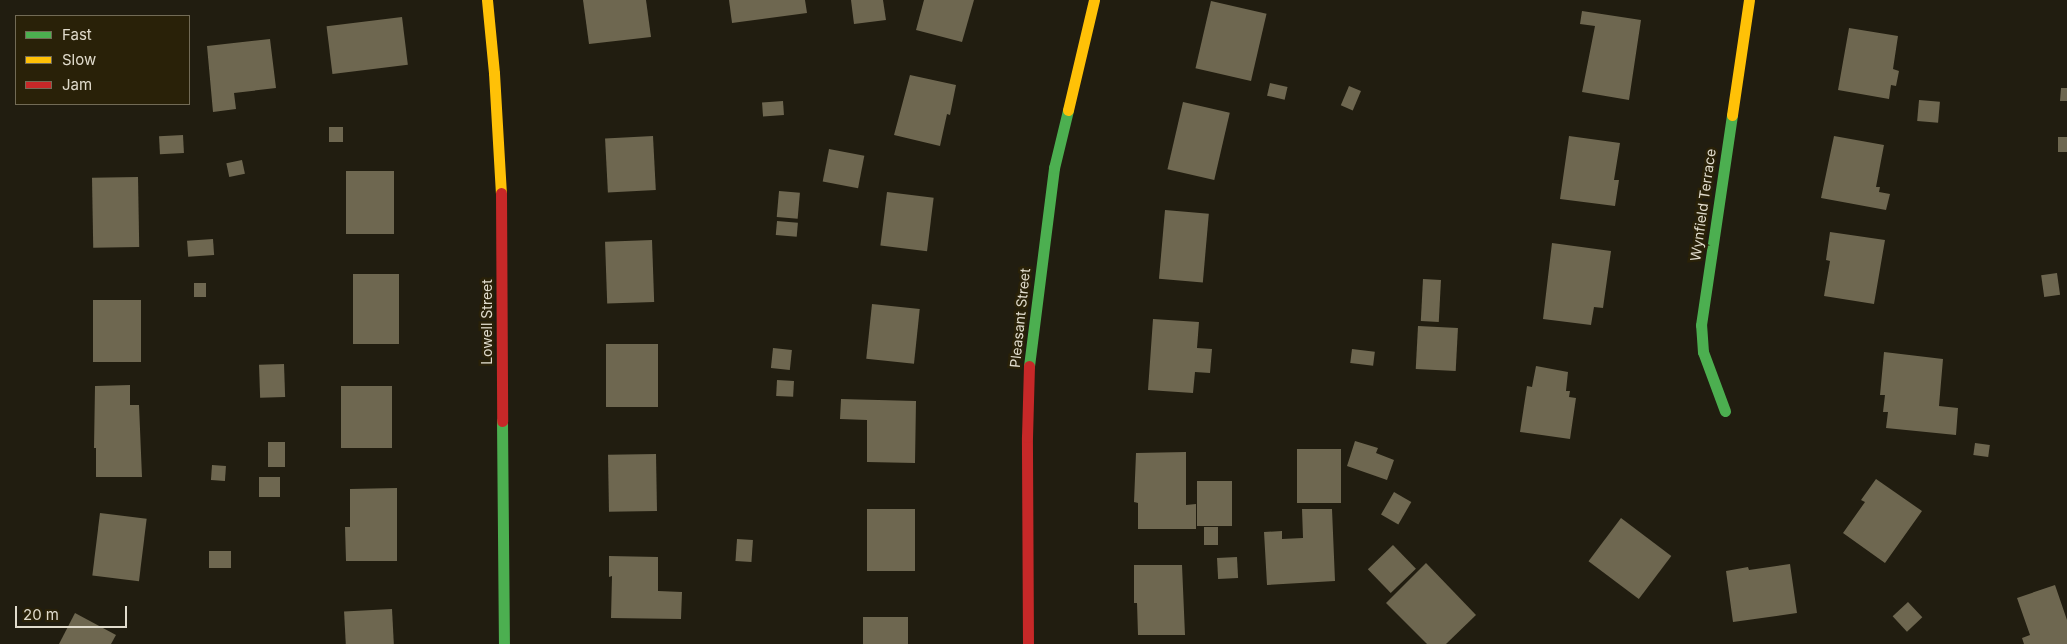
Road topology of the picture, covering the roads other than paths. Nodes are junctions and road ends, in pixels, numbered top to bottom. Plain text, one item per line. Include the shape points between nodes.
1 (487, 0) edge
2 (1094, 0) edge
3 (1749, 0) edge
4 (1725, 411) dead end
5 (504, 644) edge
6 (1028, 644) edge

1 - 5 street, Lowell Street via 501,200
2 - 6 street, Pleasant Street via 1054,168 1036,301 1027,437
3 - 4 street, Wynfield Terrace via 1702,325 1703,352

